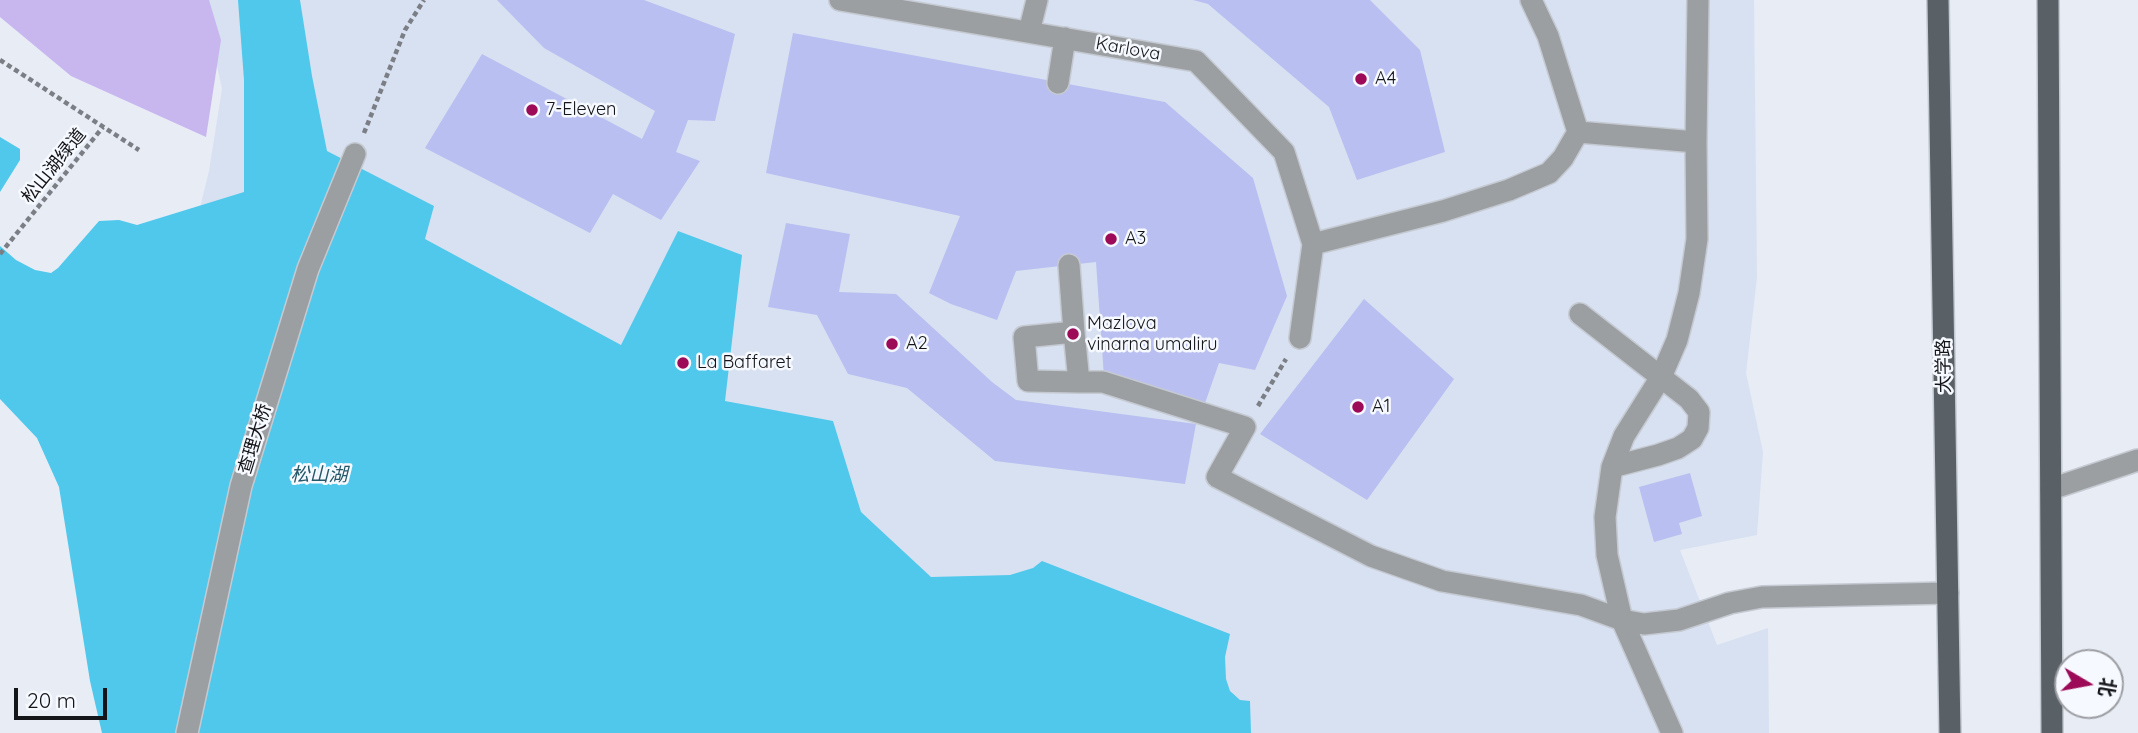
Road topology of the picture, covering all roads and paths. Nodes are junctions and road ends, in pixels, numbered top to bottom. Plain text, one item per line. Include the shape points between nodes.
1 (424, 0) edge
2 (840, 0) edge
3 (1037, 0) edge
4 (1531, 0) edge
5 (1698, 0) edge
6 (1938, 0) edge
7 (2048, 0) edge
8 (1029, 32) junction
9 (1065, 38) junction
10 (0, 60) edge
11 (1058, 83) dead end
12 (103, 127) junction
13 (1578, 132) junction
14 (1696, 142) junction
15 (139, 150) dead end
16 (355, 154) joint
17 (1312, 244) junction
18 (0, 254) edge
19 (1069, 265) dead end
20 (1580, 314) dead end
21 (1074, 332) junction
22 (1300, 338) joint
23 (1661, 377) junction
24 (1079, 382) junction
25 (1245, 427) junction
26 (2138, 460) edge
27 (1612, 467) junction
28 (2050, 489) junction
29 (1948, 593) junction
30 (1622, 620) junction
31 (187, 733) edge
32 (1672, 733) edge
33 (1950, 733) edge
34 (2052, 733) edge

1 - 16 path via 405,30
2 - 8 street, Karlova
3 - 8 street
4 - 13 street via 1548,36
5 - 14 street
6 - 29 main road, 大学路
7 - 28 main road
8 - 9 street, Karlova
9 - 11 street
9 - 17 street, Karlova via 1196,61 1284,152
10 - 12 path, 松山湖绿道
12 - 15 path, 松山湖绿道
12 - 18 path, 松山湖绿道
13 - 14 street
13 - 17 street via 1549,173 1509,190
14 - 23 street via 1697,239 1689,293
16 - 31 street, 查理大桥 via 308,269 241,486
17 - 22 street
19 - 21 street
20 - 23 street
21 - 24 street
21 - 24 street via 1024,337 1028,382
22 - 25 path
23 - 27 street via 1624,436
23 - 27 street via 1699,412 1698,429 1678,447
24 - 25 street via 1103,382
25 - 30 street via 1217,477 1301,522 1371,556 1442,581 1581,605
26 - 28 street
27 - 30 street via 1605,517 1607,555
28 - 34 main road
29 - 30 street via 1762,597 1661,623
29 - 33 main road, 大学路
30 - 32 street

